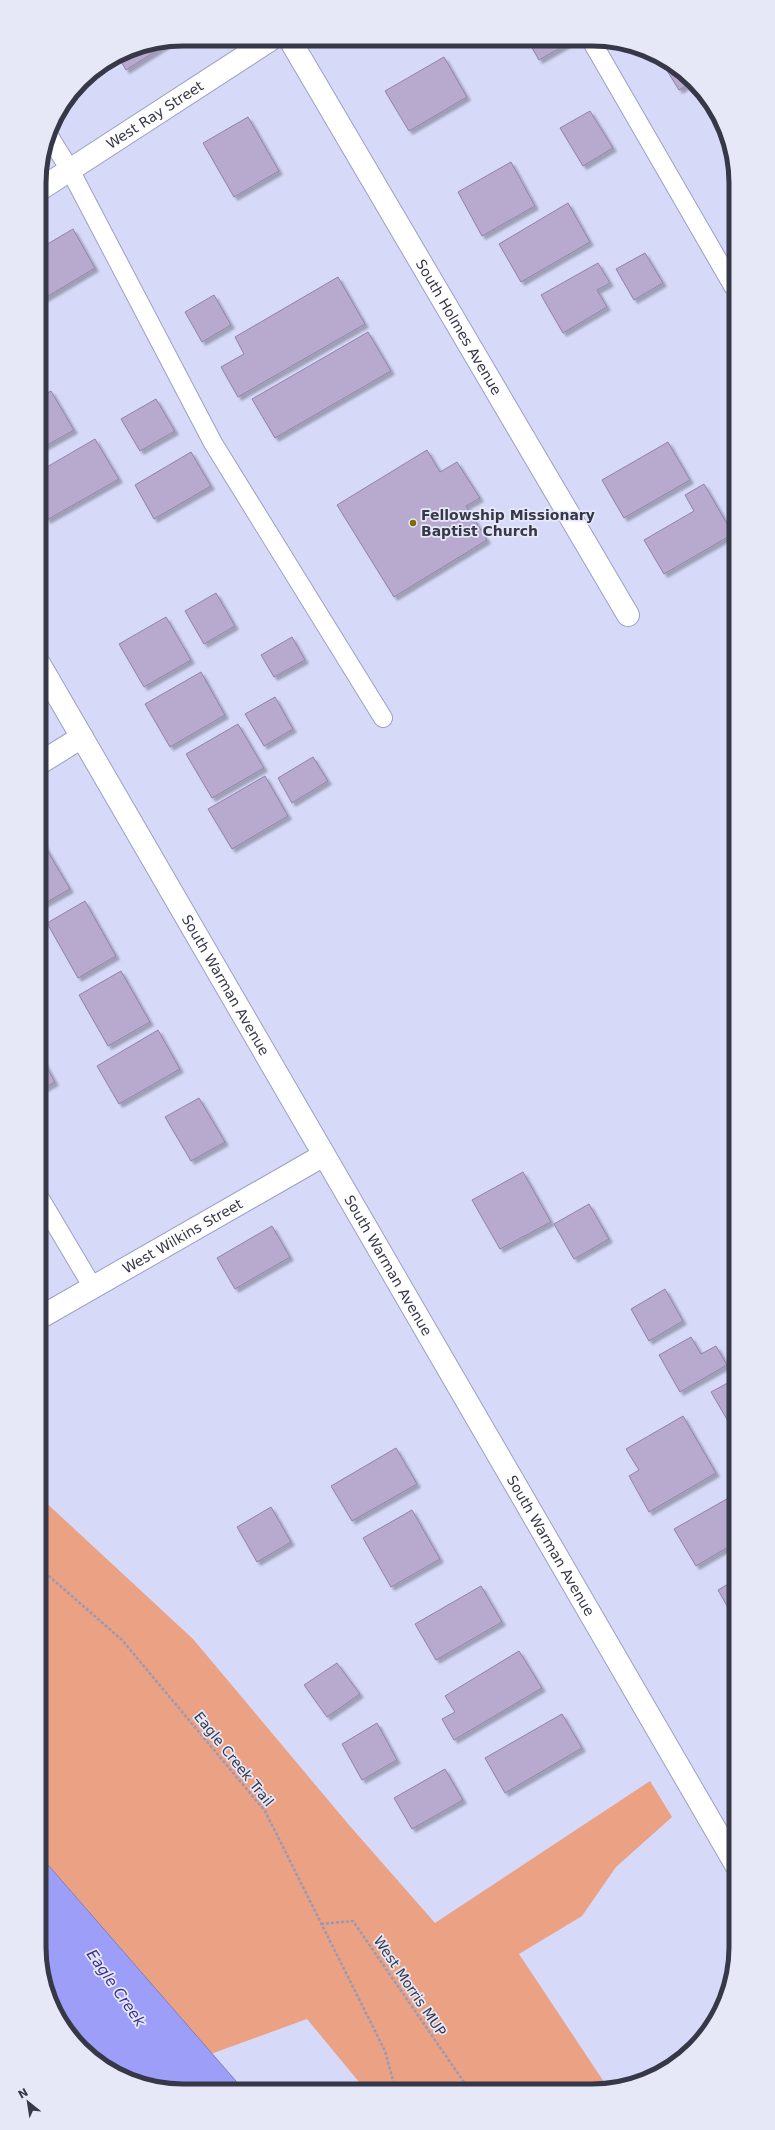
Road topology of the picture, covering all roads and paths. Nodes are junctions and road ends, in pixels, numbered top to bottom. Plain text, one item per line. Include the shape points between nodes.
1 (261, 46) edge
2 (294, 46) edge
3 (594, 46) edge
4 (53, 142) edge
5 (70, 170) junction
6 (46, 185) edge
7 (729, 279) edge
8 (628, 615) dead end
9 (46, 675) edge
10 (383, 718) dead end
11 (82, 738) junction
12 (46, 759) edge
13 (324, 1155) junction
14 (46, 1208) edge
15 (92, 1286) junction
16 (46, 1314) edge
17 (46, 1573) edge
18 (729, 1853) edge
19 (321, 1924) junction
20 (394, 2084) edge
21 (465, 2084) edge

1 - 5 main road, West Ray Street
2 - 8 main road, South Holmes Avenue
3 - 7 lane
4 - 5 lane
5 - 6 main road, West Ray Street
5 - 10 lane via 213,443
9 - 11 main road, South Warman Avenue
11 - 12 main road
11 - 13 main road, South Warman Avenue
13 - 15 main road, West Wilkins Street
13 - 18 main road, South Warman Avenue
14 - 15 lane
15 - 16 main road, West Wilkins Street
17 - 19 path, Eagle Creek Trail via 122,1640 265,1811
19 - 20 path, Eagle Creek Trail via 385,2051
19 - 21 path, West Morris MUP via 353,1920

